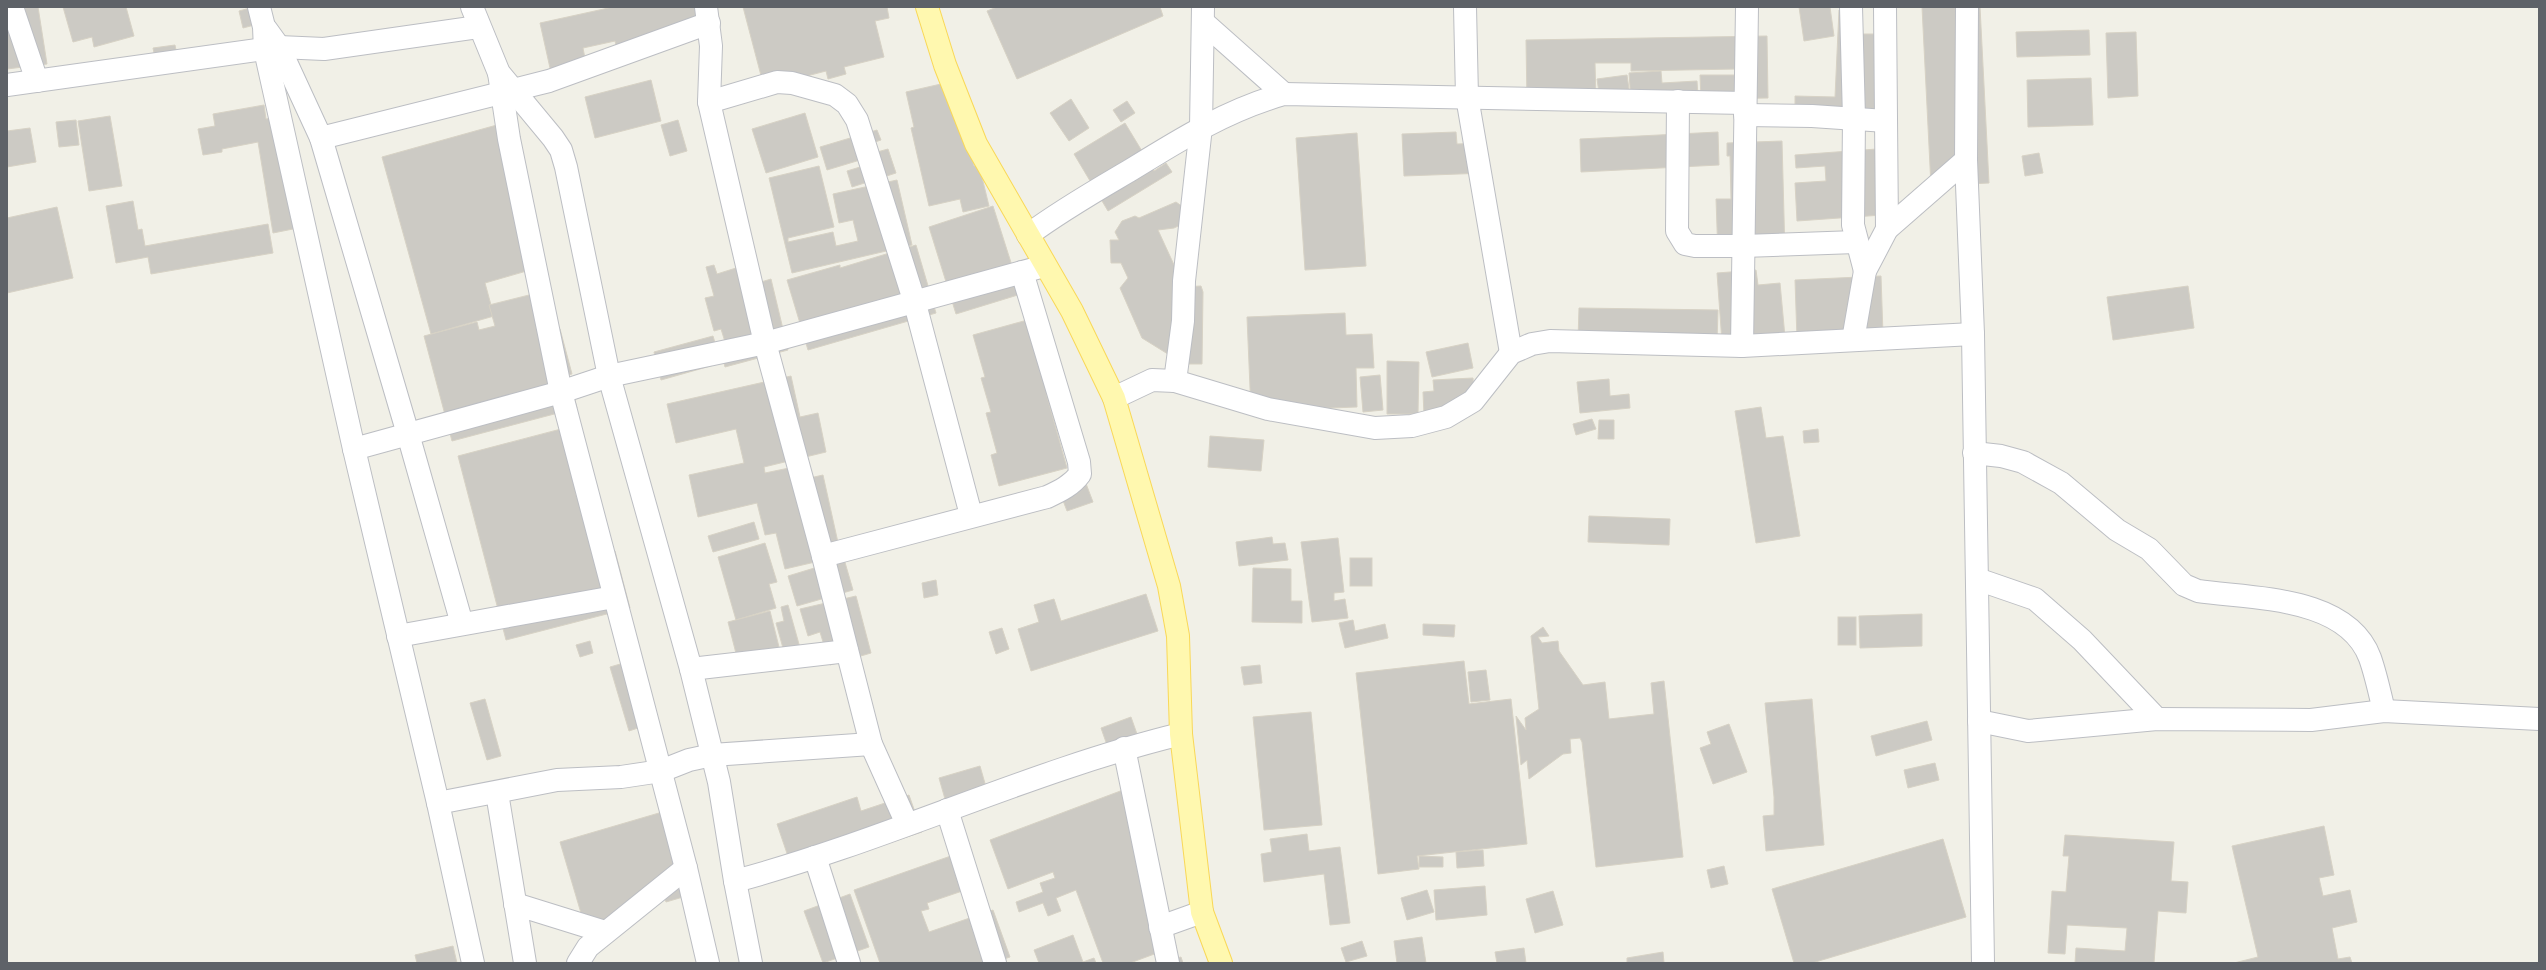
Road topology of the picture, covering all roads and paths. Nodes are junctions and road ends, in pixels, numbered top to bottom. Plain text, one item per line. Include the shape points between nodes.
1 (12, 7) edge
2 (927, 7) edge
3 (1465, 7) edge
4 (1747, 7) edge
5 (1851, 7) edge
6 (1885, 7) edge
7 (1967, 7) edge
8 (1203, 14) edge
9 (708, 15) edge
10 (262, 17) edge
11 (475, 17) edge
12 (272, 48) junction
13 (37, 81) junction
14 (7, 85) edge
15 (505, 86) junction
16 (1284, 94) junction
17 (1468, 97) junction
18 (1678, 101) junction
19 (710, 102) junction
20 (1745, 109) junction
21 (1854, 118) junction
22 (1886, 121) junction
23 (1201, 127) junction
24 (321, 138) junction
25 (1966, 160) junction
26 (1888, 229) junction
27 (1028, 235) junction
28 (1856, 242) junction
29 (1743, 246) junction
30 (1045, 265) junction
31 (1865, 271) junction
32 (1022, 272) junction
33 (914, 300) junction
34 (1973, 334) junction
35 (1854, 340) junction
36 (765, 342) junction
37 (1742, 346) junction
38 (1511, 353) junction
39 (609, 376) junction
40 (1175, 381) junction
41 (561, 392) junction
42 (1114, 398) junction
43 (408, 434) junction
44 (354, 449) junction
45 (1974, 453) junction
46 (971, 515) junction
47 (823, 556) junction
48 (1977, 579) junction
49 (614, 596) junction
50 (462, 624) junction
51 (398, 636) junction
52 (847, 651) junction
53 (691, 670) junction
54 (2384, 711) junction
55 (2157, 719) junction
56 (2539, 719) edge
57 (1979, 721) junction
58 (1181, 734) junction
59 (871, 744) junction
60 (1124, 748) junction
61 (712, 755) junction
62 (661, 771) junction
63 (496, 793) junction
64 (438, 803) junction
65 (947, 810) junction
66 (907, 824) junction
67 (814, 857) junction
68 (686, 868) junction
69 (734, 881) junction
70 (515, 904) junction
71 (1202, 912) junction
72 (1160, 927) junction
73 (605, 932) junction
74 (473, 963) edge
75 (525, 963) edge
76 (578, 963) edge
77 (708, 963) edge
78 (751, 963) edge
79 (849, 963) edge
80 (995, 963) edge
81 (1168, 963) edge
82 (1221, 963) edge
83 (1983, 963) edge

1 - 13 street
2 - 27 main road via 945,65 976,144
3 - 17 street
4 - 20 street
5 - 21 street
6 - 22 street
7 - 25 street
8 - 16 street
8 - 23 street
9 - 15 street via 549,82
9 - 19 street
10 - 12 street
11 - 12 street via 324,49
11 - 15 street
12 - 13 street
12 - 24 street
12 - 44 street
13 - 14 street
15 - 24 street
15 - 39 street via 553,138 563,156
15 - 41 street
16 - 17 street
16 - 23 street via 1255,102
17 - 18 street
17 - 38 street
18 - 20 street
18 - 29 street via 1677,231 1680,240 1695,246
19 - 33 street via 777,82 792,83 835,95 847,104 857,120
19 - 36 street
20 - 21 street
20 - 29 street
21 - 22 street
21 - 28 street via 1853,225
22 - 26 street
23 - 27 street via 1053,216
23 - 40 street
24 - 43 street
25 - 26 street
25 - 34 street
26 - 31 street
27 - 30 main road
28 - 29 street
28 - 31 street
29 - 37 street
30 - 32 street
30 - 42 main road via 1072,312
31 - 35 street
32 - 33 street
32 - 46 street via 1079,462 1080,474 1061,491 1047,497
33 - 36 street
33 - 46 street
34 - 35 street
34 - 45 street
35 - 37 street
36 - 39 street
36 - 47 street
37 - 38 street via 1550,341 1532,344
38 - 40 street via 1473,401 1446,417 1412,426 1376,428 1268,409
39 - 41 street
39 - 53 street
40 - 42 street via 1152,380
41 - 43 street
41 - 49 street
42 - 58 main road via 1169,586 1178,636
43 - 44 street
43 - 50 street
44 - 51 street
45 - 48 street
45 - 54 street via 2023,462 2062,483 2117,530 2149,549 2184,585 2198,591 2309,606 2336,618 2358,638 2370,658
46 - 47 street
47 - 52 street
48 - 55 street via 2035,599 2082,640
48 - 57 street
49 - 50 street
49 - 62 street
50 - 51 street
51 - 64 street
52 - 53 street
52 - 59 street
53 - 61 street
54 - 55 street via 2311,720
54 - 56 street
55 - 57 street via 2028,731
57 - 83 street
58 - 60 street
58 - 71 main road
59 - 61 street
59 - 66 street
60 - 65 street
60 - 72 street
61 - 62 street via 689,760
61 - 69 street via 719,782
62 - 63 street via 621,777 557,780
62 - 68 street
63 - 64 street
63 - 70 street
64 - 74 street
65 - 66 street
65 - 80 street
66 - 67 street
67 - 69 street
67 - 79 street
68 - 73 street
68 - 77 street
69 - 78 street
70 - 73 street
70 - 75 street
71 - 72 street
71 - 82 main road
72 - 81 street
73 - 76 street via 588,947

